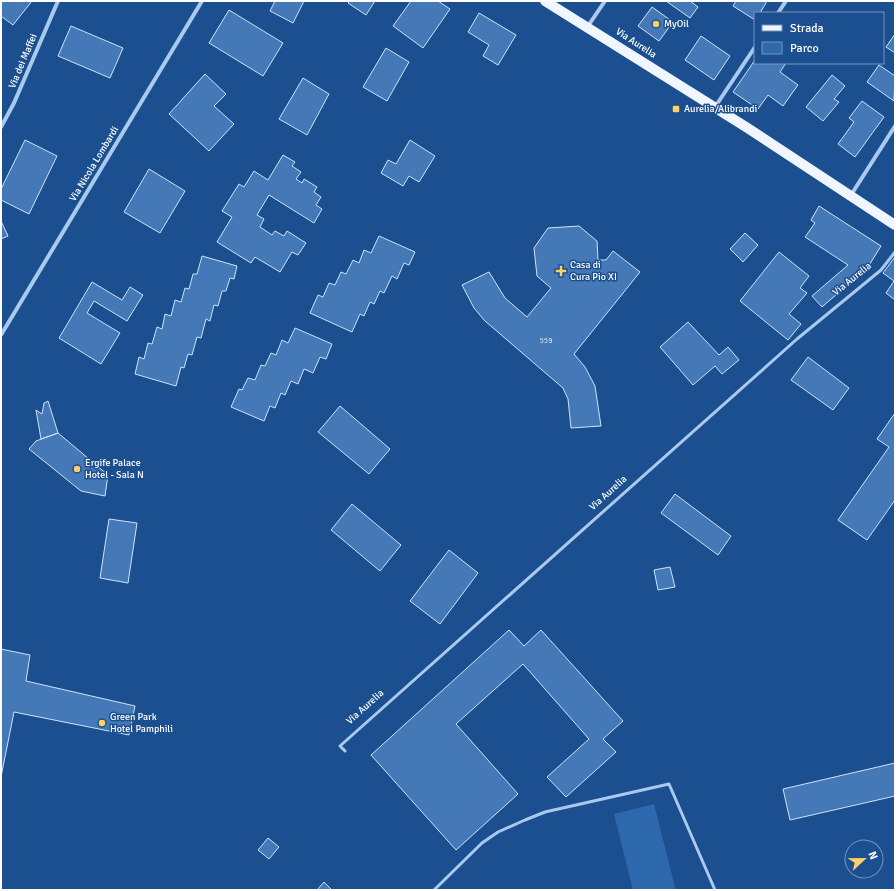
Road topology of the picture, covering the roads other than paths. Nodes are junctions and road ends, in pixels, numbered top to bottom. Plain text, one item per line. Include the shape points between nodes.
1 (58, 1) edge
2 (202, 1) edge
3 (545, 1) edge
4 (605, 1) edge
5 (786, 1) edge
6 (779, 12) edge
7 (588, 26) junction
8 (754, 48) edge
9 (714, 107) junction
10 (895, 126) edge
11 (1, 127) edge
12 (850, 195) junction
13 (895, 225) edge
14 (895, 252) edge
15 (1, 335) edge
16 (345, 751) dead end
17 (434, 890) edge
18 (715, 890) edge

1 - 11 street, Via dei Maffei
2 - 15 street, Via Nicola Lombardi
3 - 7 main road, Via Aurelia
4 - 7 street
5 - 6 street
7 - 9 main road, Via Aurelia
8 - 9 street
9 - 12 main road, Via Aurelia
10 - 12 street
12 - 13 main road, Via Aurelia
14 - 16 lane, Via Aurelia via 882,270 797,339 340,746
17 - 18 lane via 482,843 498,832 545,812 669,784

